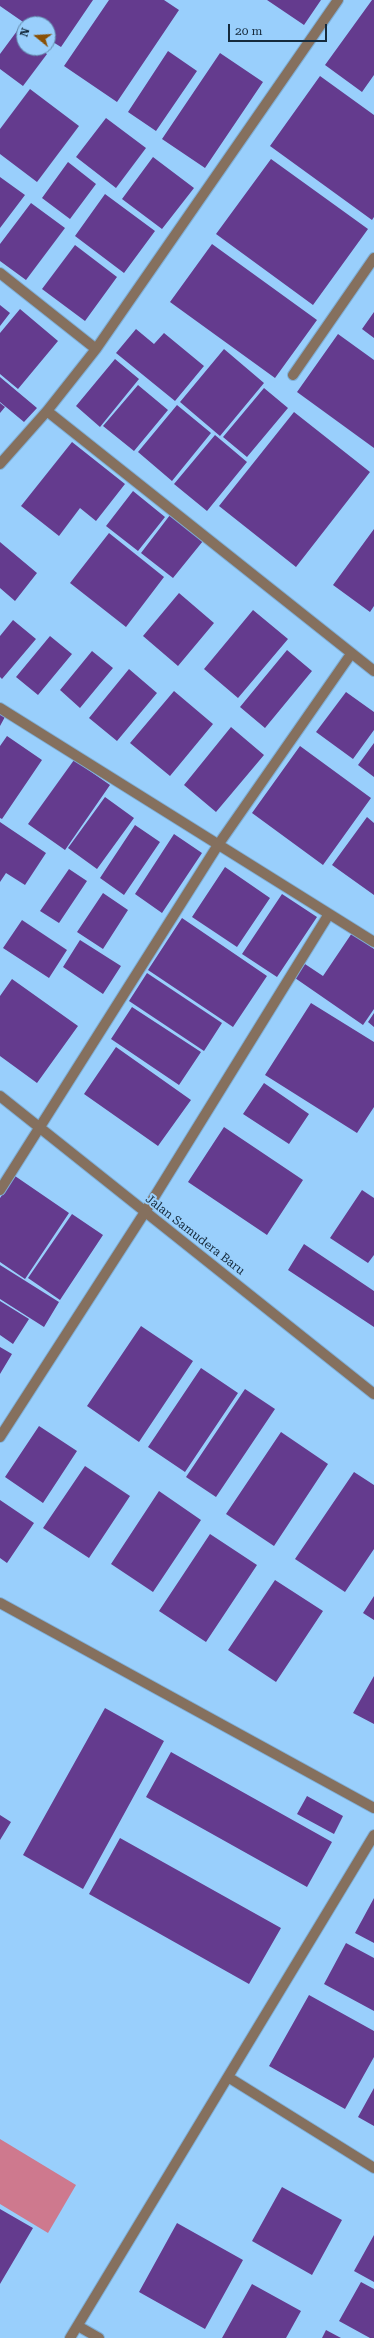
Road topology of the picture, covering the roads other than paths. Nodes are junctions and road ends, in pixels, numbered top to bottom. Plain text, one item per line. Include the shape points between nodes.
1 (338, 0) edge
2 (374, 258) edge
3 (0, 272) edge
4 (96, 349) junction
5 (293, 375) dead end
6 (47, 411) junction
7 (0, 464) edge
8 (351, 654) junction
9 (374, 671) edge
10 (0, 708) edge
11 (218, 845) junction
12 (329, 914) junction
13 (374, 942) edge
14 (0, 1096) edge
15 (38, 1127) junction
16 (0, 1190) edge
17 (145, 1212) junction
18 (374, 1394) edge
19 (0, 1437) edge
20 (0, 1602) edge
21 (374, 1808) edge
22 (374, 1835) edge
23 (228, 2077) junction
24 (374, 2168) edge
25 (78, 2326) junction
26 (70, 2338) edge
27 (99, 2338) edge

1 - 4 street
2 - 5 street
3 - 4 street
4 - 6 street
6 - 7 street
6 - 8 street
8 - 9 street
8 - 11 street
10 - 11 street
11 - 12 street
11 - 15 street
12 - 13 street
12 - 17 street
14 - 15 street, Jalan Samudera Baru
15 - 16 street
15 - 17 street, Jalan Samudera Baru
17 - 18 street, Jalan Samudera Baru
17 - 19 street
20 - 21 street
22 - 23 street
23 - 24 street
23 - 25 street
25 - 26 street
25 - 27 street

